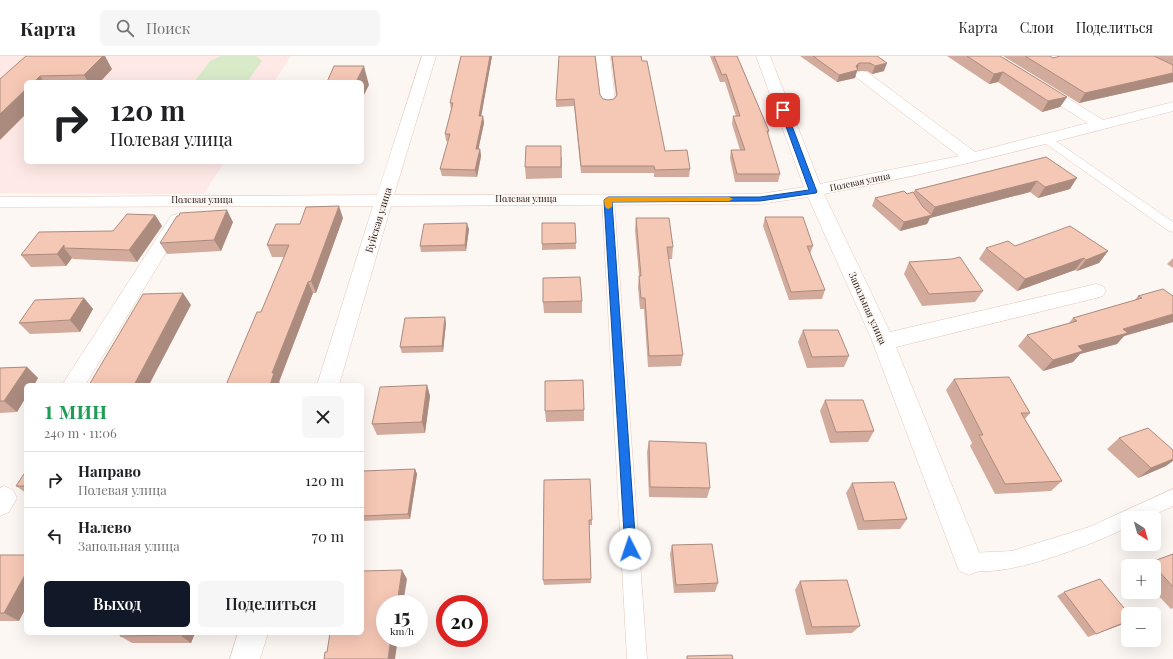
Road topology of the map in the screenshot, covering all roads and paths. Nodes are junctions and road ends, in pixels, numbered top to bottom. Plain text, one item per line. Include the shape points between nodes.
1 (429, 56) edge
2 (603, 56) edge
3 (763, 56) edge
4 (991, 56) edge
5 (862, 75) dead end
6 (608, 102) edge
7 (1173, 106) edge
8 (1101, 125) junction
9 (1046, 139) junction
10 (971, 157) junction
11 (814, 192) junction
12 (384, 199) junction
13 (189, 200) junction
14 (608, 200) junction
15 (0, 202) edge
16 (1173, 228) edge
17 (1096, 291) dead end
18 (884, 342) junction
19 (75, 383) edge
20 (329, 383) edge
21 (1173, 497) edge
22 (1143, 511) edge
23 (1121, 521) edge
24 (969, 562) joint
25 (252, 635) edge
26 (245, 659) edge
27 (637, 659) edge

1 - 12 street, Буйская улица
2 - 6 street
3 - 11 street, Запольная улица
4 - 8 street
5 - 10 street
7 - 8 street, Полевая улица
8 - 9 street, Полевая улица
9 - 10 street, Полевая улица
9 - 16 lane
10 - 11 street, Полевая улица
11 - 14 street, Полевая улица via 760,199
11 - 18 street, Запольная улица
12 - 13 street, Полевая улица
12 - 14 street, Полевая улица
12 - 20 street, Буйская улица
13 - 15 street, Полевая улица
13 - 19 street
14 - 27 lane
17 - 18 street
18 - 24 street, Запольная улица
21 - 22 lane
23 - 24 lane via 1092,535 1012,560
25 - 26 street

